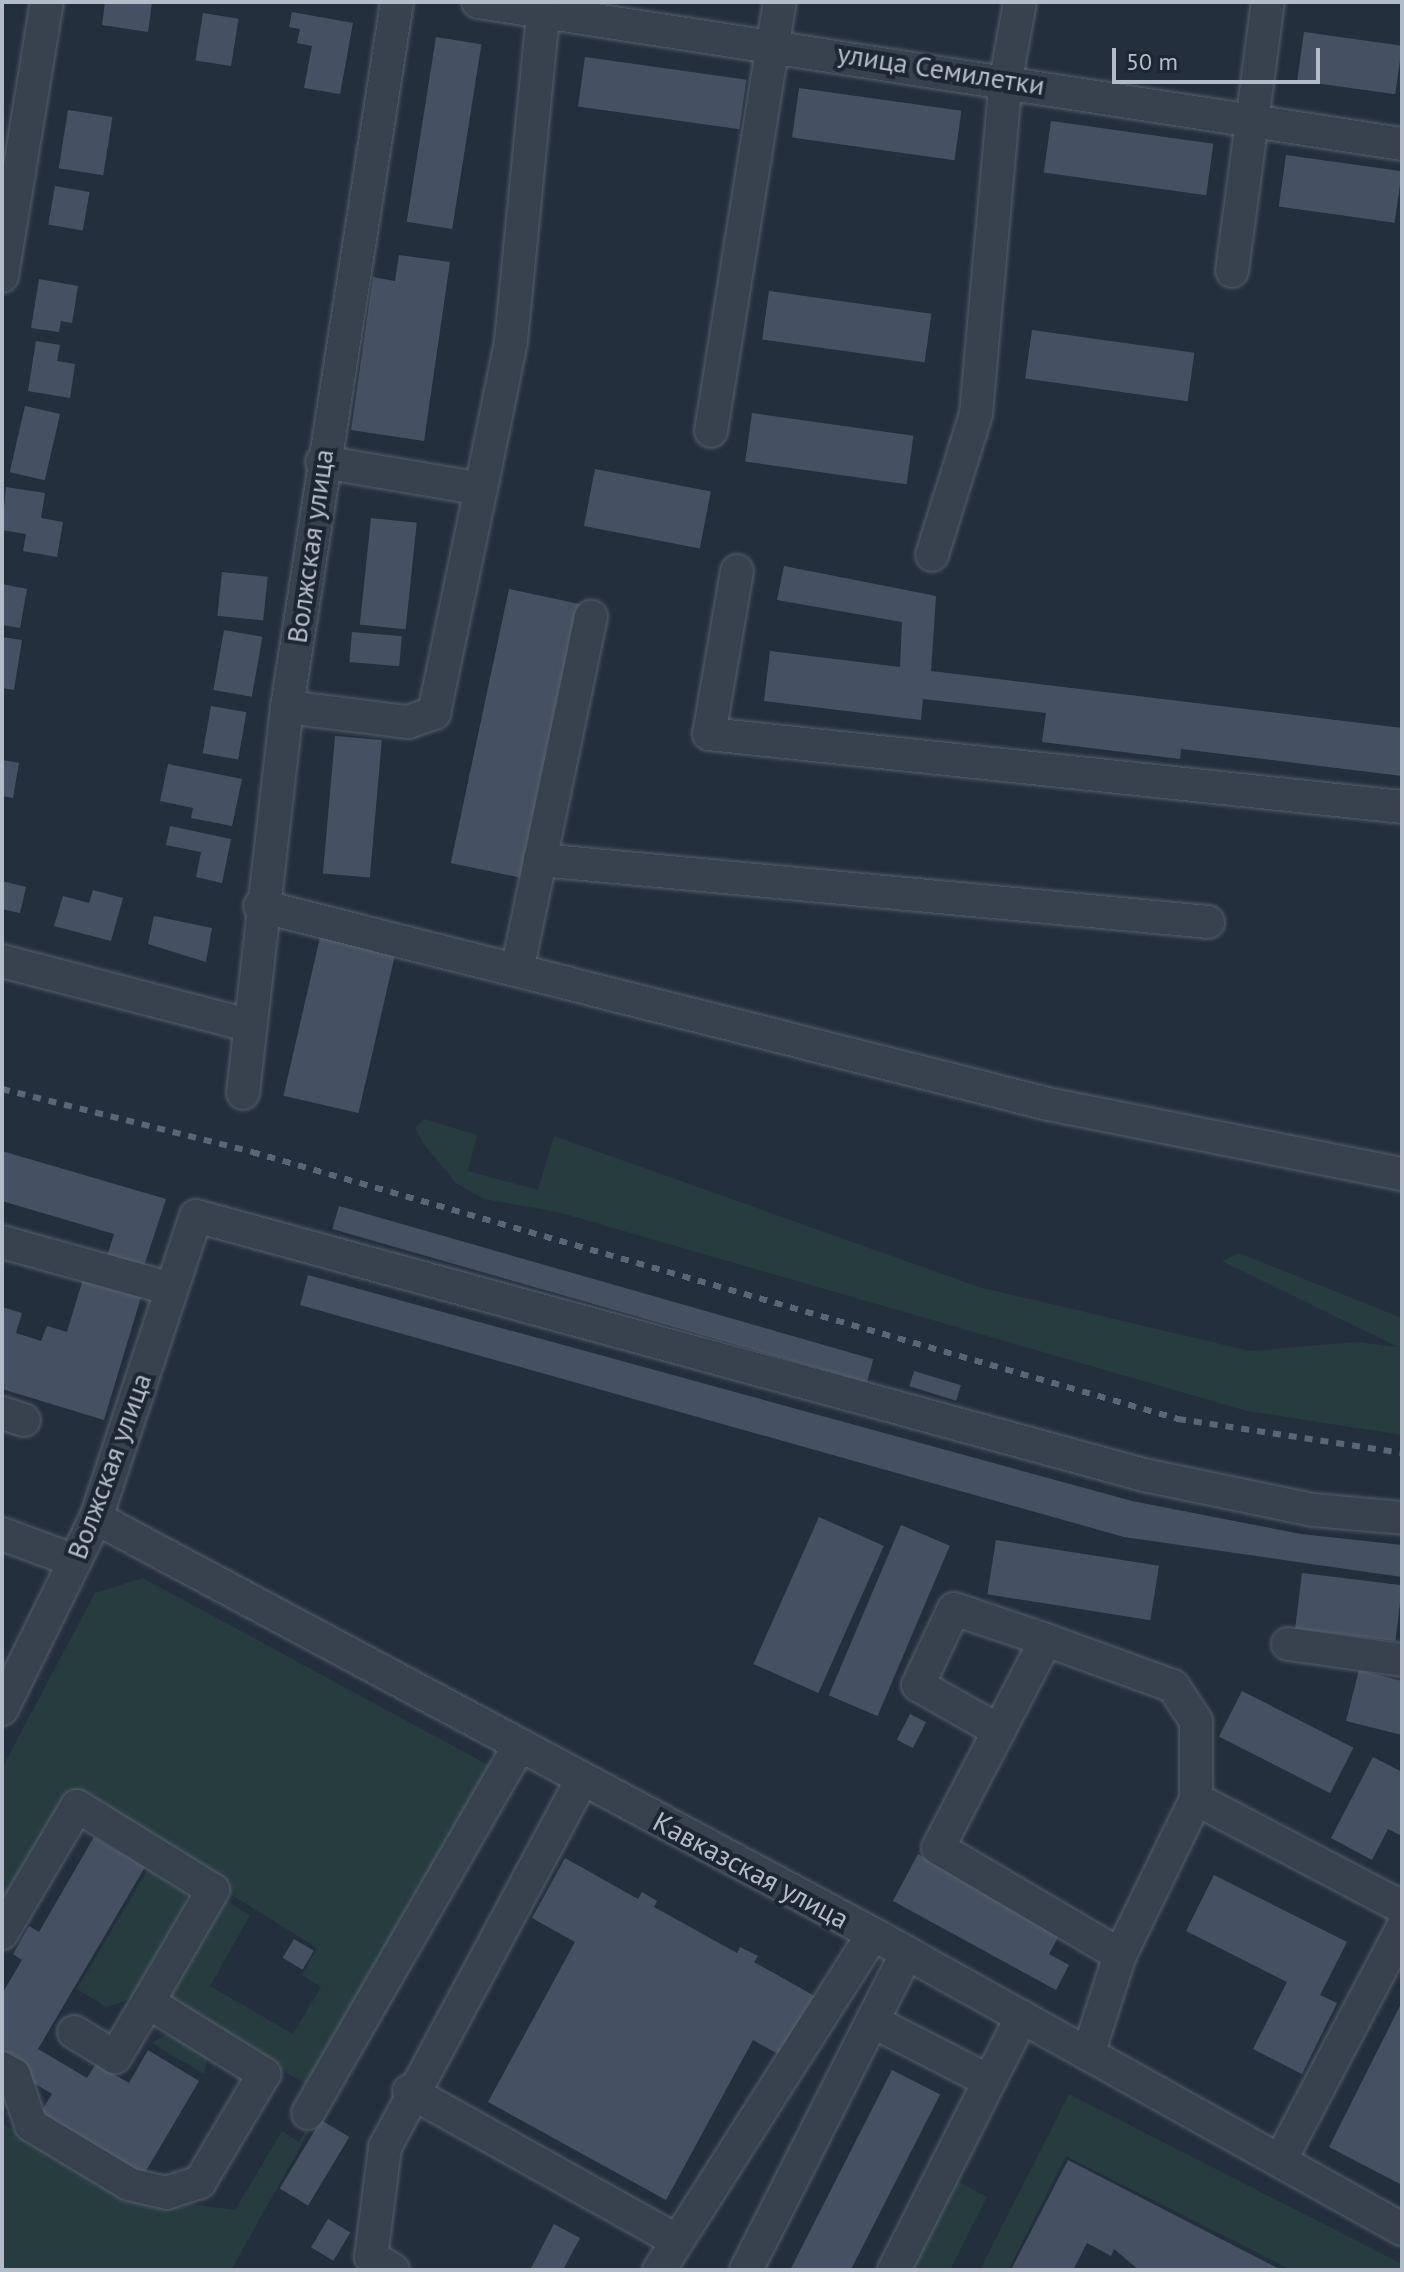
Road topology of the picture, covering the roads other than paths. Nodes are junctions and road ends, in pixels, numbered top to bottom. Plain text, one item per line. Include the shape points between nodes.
1 (47, 2) edge
2 (397, 2) edge
3 (478, 2) edge
4 (780, 2) edge
5 (1020, 2) edge
6 (1268, 2) edge
7 (543, 12) junction
8 (774, 42) junction
9 (1006, 79) junction
10 (1251, 119) junction
11 (1402, 144) edge
12 (1232, 271) dead end
13 (2, 276) edge
14 (711, 431) dead end
15 (322, 462) junction
16 (481, 489) junction
17 (932, 555) dead end
18 (737, 571) dead end
19 (591, 617) dead end
20 (287, 707) junction
21 (1402, 807) edge
22 (540, 860) junction
23 (260, 906) junction
24 (1208, 922) dead end
25 (2, 961) edge
26 (518, 966) junction
27 (251, 1026) junction
28 (243, 1093) dead end
29 (1402, 1174) edge
30 (2, 1242) edge
31 (171, 1289) junction
32 (96, 1518) junction
33 (1402, 1518) edge
34 (2, 1534) edge
35 (75, 1561) junction
36 (1046, 1640) junction
37 (1288, 1644) dead end
38 (1402, 1660) edge
39 (2, 1709) edge
40 (999, 1731) junction
41 (518, 1748) junction
42 (581, 1781) junction
43 (1196, 1799) junction
44 (1402, 1907) edge
45 (1402, 1929) edge
46 (2, 1933) edge
47 (873, 1934) junction
48 (907, 1953) junction
49 (1120, 1955) junction
50 (148, 2002) junction
51 (1022, 2017) junction
52 (872, 2021) junction
53 (74, 2032) dead end
54 (1088, 2054) junction
55 (2, 2068) edge
56 (989, 2081) junction
57 (409, 2091) junction
58 (308, 2113) dead end
59 (1280, 2161) junction
60 (1402, 2229) edge
61 (677, 2241) junction
62 (393, 2270) edge
63 (659, 2270) edge
64 (746, 2270) edge
65 (894, 2270) edge

1 - 13 street
2 - 15 street, Волжская улица
3 - 7 street, улица Семилетки
4 - 8 street
5 - 9 street
6 - 10 street
7 - 8 street, улица Семилетки
7 - 16 street via 511,341
8 - 9 street, улица Семилетки
8 - 14 street
9 - 10 street, улица Семилетки
9 - 17 street via 976,414
10 - 11 street, улица Семилетки
10 - 12 street
15 - 16 street
15 - 20 street, Волжская улица
16 - 20 street via 434,713 408,722
18 - 21 street via 709,734
19 - 22 street
20 - 23 street, Волжская улица
22 - 24 street
22 - 26 street
23 - 26 street
23 - 27 street, Волжская улица
25 - 27 street
26 - 29 street via 1048,1104
27 - 28 street, Волжская улица
30 - 31 street
31 - 32 street, Волжская улица
31 - 33 street, Волжская улица via 196,1216 1128,1471 1313,1510
32 - 35 street, Волжская улица
32 - 41 street, Кавказская улица
34 - 35 street
35 - 39 street, Волжская улица
36 - 40 street
36 - 40 street via 954,1609 918,1685
36 - 43 street via 1156,1675 1188,1702 1200,1747
37 - 38 street
40 - 49 street via 938,1848
41 - 42 street, Кавказская улица
41 - 58 street
42 - 47 street, Кавказская улица
42 - 57 street
43 - 44 street
43 - 49 street
45 - 59 street
46 - 50 street via 77,1806 213,1890
47 - 48 street, Кавказская улица
47 - 61 street
48 - 51 street, Кавказская улица
48 - 52 street
49 - 54 street
50 - 53 street via 115,2057
50 - 55 street via 264,2074 193,2187 167,2193 129,2184 31,2125 14,2075
51 - 54 street, Кавказская улица
51 - 56 street
52 - 56 street
52 - 64 street
54 - 59 street, Кавказская улица
56 - 65 street
57 - 61 street
57 - 62 street via 385,2147 371,2257
59 - 60 street, Кавказская улица
61 - 63 street

